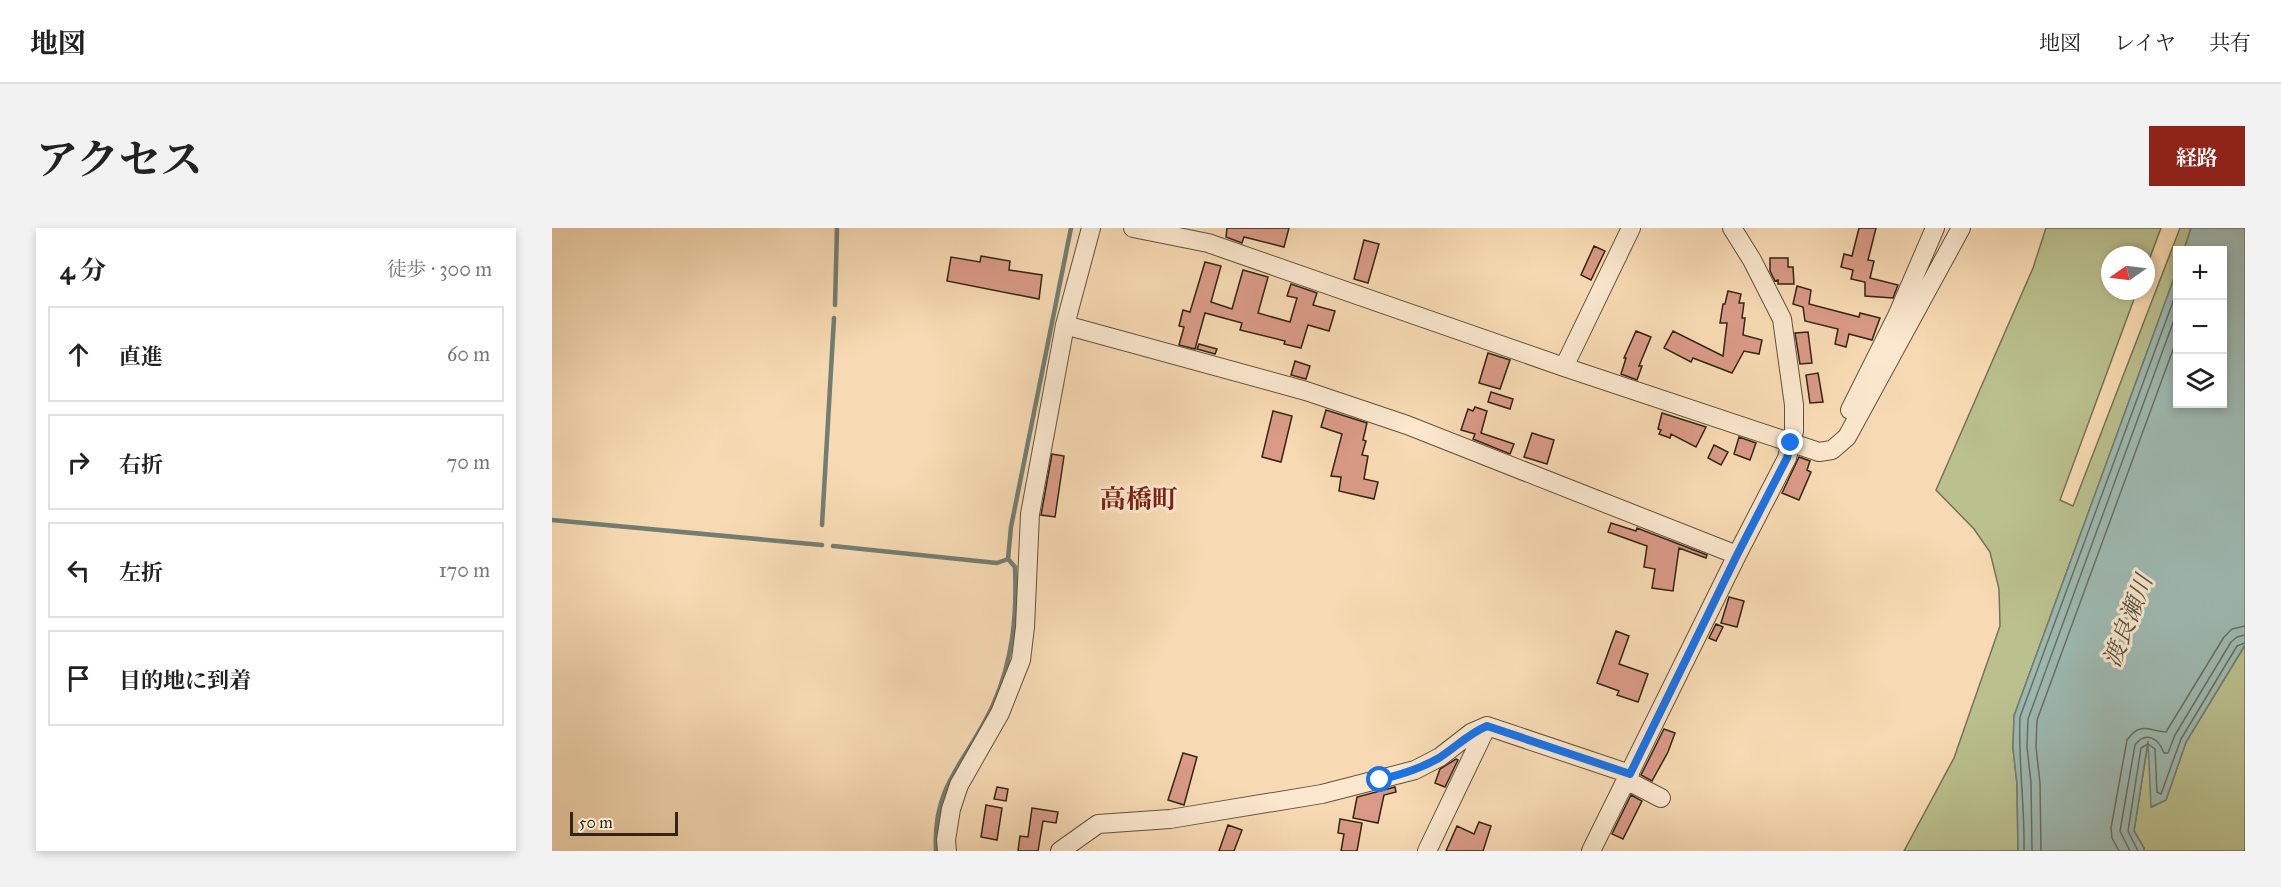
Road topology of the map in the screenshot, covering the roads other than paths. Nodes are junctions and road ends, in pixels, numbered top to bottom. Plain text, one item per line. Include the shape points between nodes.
1 (1092, 228) edge
2 (1133, 228) edge
3 (1631, 228) edge
4 (1732, 228) edge
5 (1935, 228) edge
6 (1961, 228) edge
7 (1211, 235) edge
8 (1065, 325) junction
9 (1564, 367) junction
10 (1791, 443) junction
11 (1832, 450) junction
12 (1737, 555) junction
13 (1487, 726) junction
14 (1628, 777) junction
15 (1661, 798) dead end
16 (947, 851) edge
17 (1060, 851) edge
18 (1427, 851) edge
19 (1591, 851) edge

1 - 8 street
2 - 7 street
3 - 9 street
4 - 10 street via 1782,319 1794,405
5 - 11 street via 1898,316
6 - 11 street via 1868,401 1847,437
7 - 9 street
8 - 12 street via 1306,391 1407,425
8 - 16 street via 1030,514 1021,660 1000,713 959,785 951,809
9 - 10 street
10 - 11 street via 1813,451
10 - 12 street
12 - 14 street
13 - 14 street
13 - 17 street via 1415,770 1322,794 1170,819 1098,824
13 - 18 street
14 - 15 street
14 - 19 street

